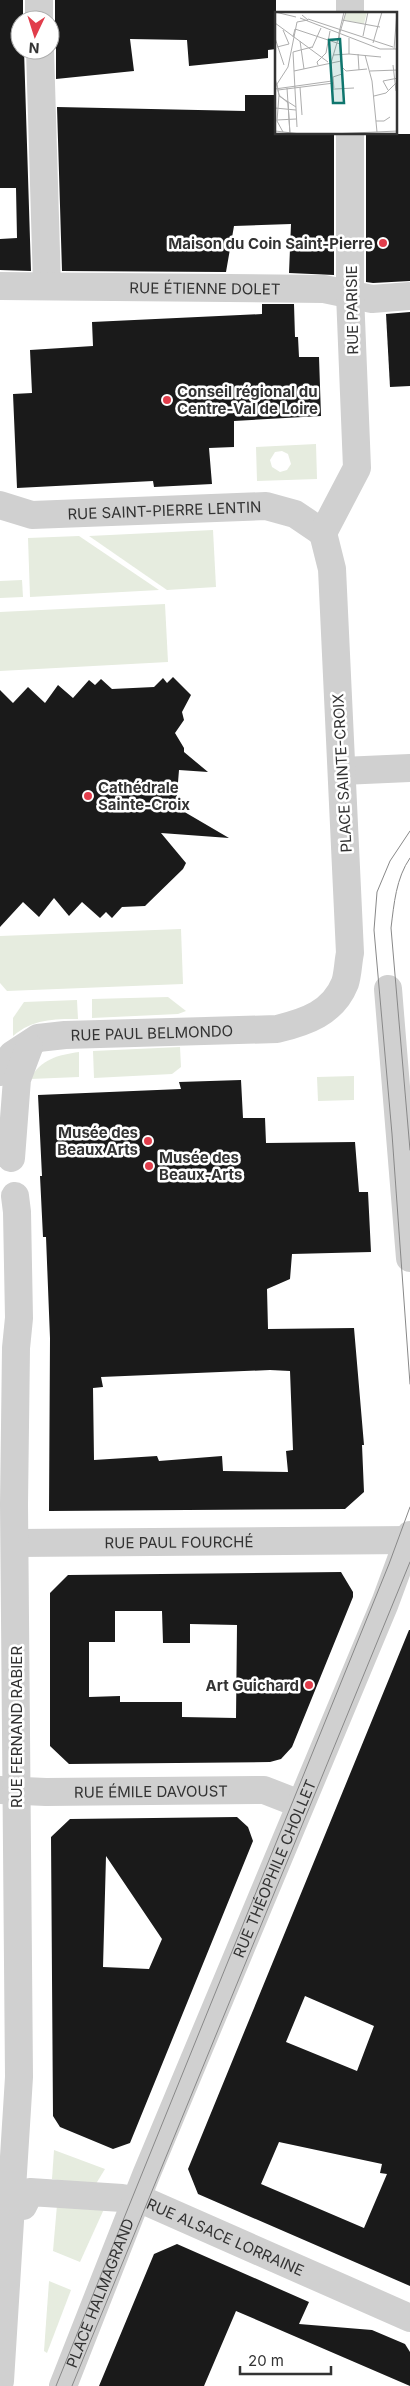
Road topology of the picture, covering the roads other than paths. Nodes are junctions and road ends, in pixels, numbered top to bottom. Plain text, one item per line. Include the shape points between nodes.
1 (40, 60) edge
2 (350, 135) edge
3 (47, 285) junction
4 (0, 286) edge
5 (350, 294) junction
6 (410, 296) edge
7 (0, 506) edge
8 (323, 533) junction
9 (410, 768) edge
10 (342, 771) junction
11 (388, 989) dead end
12 (277, 1029) joint
13 (29, 1046) junction
14 (0, 1072) edge
15 (5, 1152) edge
16 (8, 1205) edge
17 (410, 1258) edge
18 (0, 1290) edge
19 (16, 1348) junction
20 (409, 1538) edge
21 (15, 1543) junction
22 (8, 1790) edge
23 (300, 1804) junction
24 (9, 2113) edge
25 (0, 2130) edge
26 (26, 2156) junction
27 (27, 2199) junction
28 (136, 2200) junction
29 (4, 2249) edge
30 (410, 2318) edge
31 (0, 2381) edge
32 (11, 2386) edge
33 (63, 2386) edge

1 - 3 street
2 - 5 street, RUE PARISIE
3 - 4 street, RUE ÉTIENNE DOLET
3 - 5 street, RUE ÉTIENNE DOLET via 324,289
5 - 6 street, RUE ÉTIENNE DOLET via 372,299
5 - 8 street, RUE PARISIE via 357,468
7 - 8 street, RUE SAINT-PIERRE LENTIN via 32,514 266,506 295,514
8 - 10 street, PLACE SAINTE-CROIX via 332,569
9 - 10 street
10 - 12 street, PLACE SAINTE-CROIX via 350,953 345,983 328,1009 306,1022
11 - 17 street
12 - 13 street, RUE PAUL BELMONDO via 65,1035 38,1038
13 - 14 street, RUE PAUL BELMONDO via 12,1055
13 - 15 street via 17,1079
15 - 16 street, RUE FERNAND RABIER via 15,1170
16 - 19 street, RUE FERNAND RABIER via 17,1212 19,1318
18 - 19 street, RUE FERNAND RABIER
19 - 21 street, RUE FERNAND RABIER
20 - 21 street, RUE PAUL FOURCHÉ
20 - 23 street, RUE THÉOPHILE CHOLLET
21 - 22 street, RUE FERNAND RABIER
22 - 23 street, RUE ÉMILE DAVOUST via 264,1790
22 - 24 street, RUE FERNAND RABIER
23 - 28 street, RUE THÉOPHILE CHOLLET
24 - 26 street
24 - 29 street via 4,2165
25 - 26 street
26 - 27 street
27 - 28 street, RUE ALSACE LORRAINE
27 - 32 street
28 - 30 street, RUE ALSACE LORRAINE
28 - 33 street, PLACE HALMAGRAND
29 - 31 street

